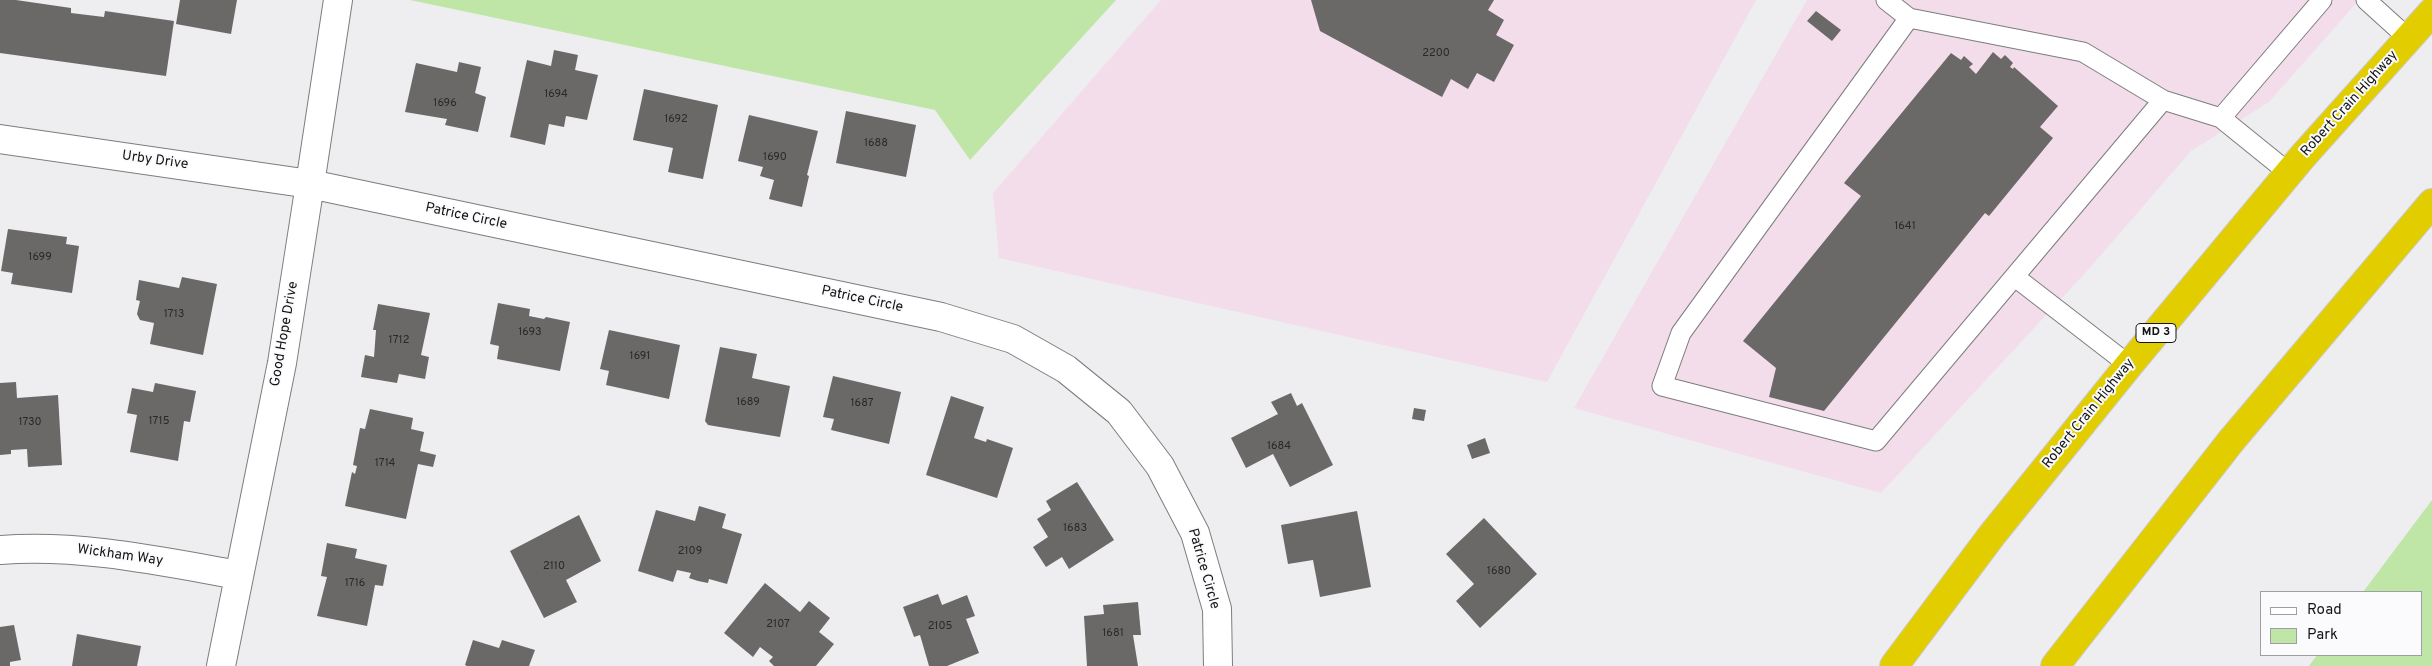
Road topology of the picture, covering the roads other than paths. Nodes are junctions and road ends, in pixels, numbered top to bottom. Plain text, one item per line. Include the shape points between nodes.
1 (338, 0) edge
2 (1886, 0) edge
3 (2322, 0) edge
4 (2366, 0) edge
5 (2432, 12) edge
6 (1909, 18) junction
7 (2408, 38) junction
8 (2163, 100) junction
9 (2221, 118) junction
10 (0, 139) edge
11 (2289, 173) junction
12 (310, 184) junction
13 (2432, 203) edge
14 (2015, 276) junction
15 (2129, 365) junction
16 (0, 550) edge
17 (239, 575) junction
18 (221, 666) edge
19 (1218, 666) edge
20 (1894, 666) edge
21 (2055, 666) edge

1 - 12 street, Good Hope Drive
2 - 6 lane
3 - 9 lane
4 - 7 lane
5 - 7 highway, Robert Crain Highway / MD 3
6 - 8 lane via 2082,52
6 - 14 lane via 1681,334 1662,386 1876,441
7 - 11 highway, Robert Crain Highway / MD 3
8 - 9 lane
8 - 14 lane
9 - 11 lane
10 - 12 street, Urby Drive
11 - 15 highway, Robert Crain Highway / MD 3
12 - 17 street, Good Hope Drive via 282,363
12 - 19 street, Patrice Circle via 941,317 1013,339 1066,369 1119,412 1160,466 1195,532 1217,609
13 - 21 highway via 2231,441
14 - 15 lane
15 - 20 highway, Robert Crain Highway / MD 3 via 1992,535
16 - 17 street, Wickham Way via 39,547 109,552
17 - 18 street, Good Hope Drive

